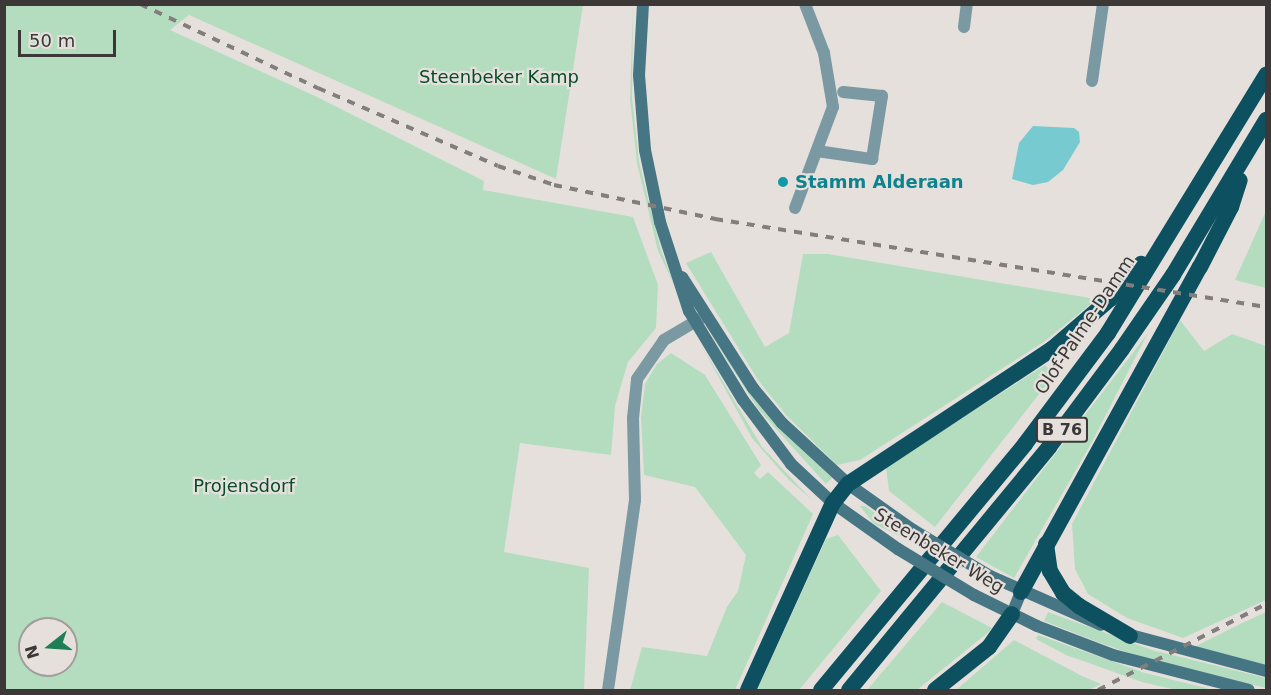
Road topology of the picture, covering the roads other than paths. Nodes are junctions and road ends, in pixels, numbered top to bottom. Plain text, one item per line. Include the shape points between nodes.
1 (643, 4) edge
2 (805, 4) edge
3 (968, 4) edge
4 (1104, 4) edge
5 (964, 27) dead end
6 (1266, 75) edge
7 (1092, 81) dead end
8 (843, 92) dead end
9 (1266, 120) edge
10 (1250, 150) junction
11 (817, 151) junction
12 (795, 208) dead end
13 (1172, 230) junction
14 (700, 319) junction
15 (848, 484) junction
16 (833, 503) junction
17 (1046, 543) junction
18 (1021, 592) junction
19 (1011, 614) junction
20 (1130, 636) junction
21 (1266, 671) edge
22 (608, 690) edge
23 (748, 690) edge
24 (821, 690) edge
25 (849, 690) edge
26 (935, 690) edge
27 (1249, 690) edge

1 - 14 main road, Steenbeker Weg via 639,75 642,134 653,195 672,260
2 - 11 street via 824,53 832,89 832,107
3 - 5 street
4 - 7 street
6 - 13 highway, Olof-Palme-Damm / B 76
8 - 11 street via 882,96 872,159
9 - 10 highway, B 76
10 - 17 highway via 1231,207
10 - 25 highway, B 76 via 1173,275 1063,430
11 - 12 street
13 - 15 highway via 1110,299 1052,348
13 - 24 highway, Olof-Palme-Damm / B 76 via 1108,333 1025,444
14 - 15 main road, Steenbeker Weg via 771,410
14 - 16 main road, Steenbeker Weg via 770,439
14 - 22 street via 657,347 637,379 633,418 635,500
15 - 16 highway
15 - 18 main road, Steenbeker Weg, bridge via 913,530
16 - 19 main road, Steenbeker Weg, bridge via 898,549
16 - 23 highway
17 - 18 highway
17 - 20 highway via 1050,571 1063,593
18 - 19 main road
18 - 20 main road, Steenbeker Weg
19 - 26 highway via 989,647
19 - 27 main road, Steenbeker Weg via 1113,655
20 - 21 main road, Steenbeker Weg

